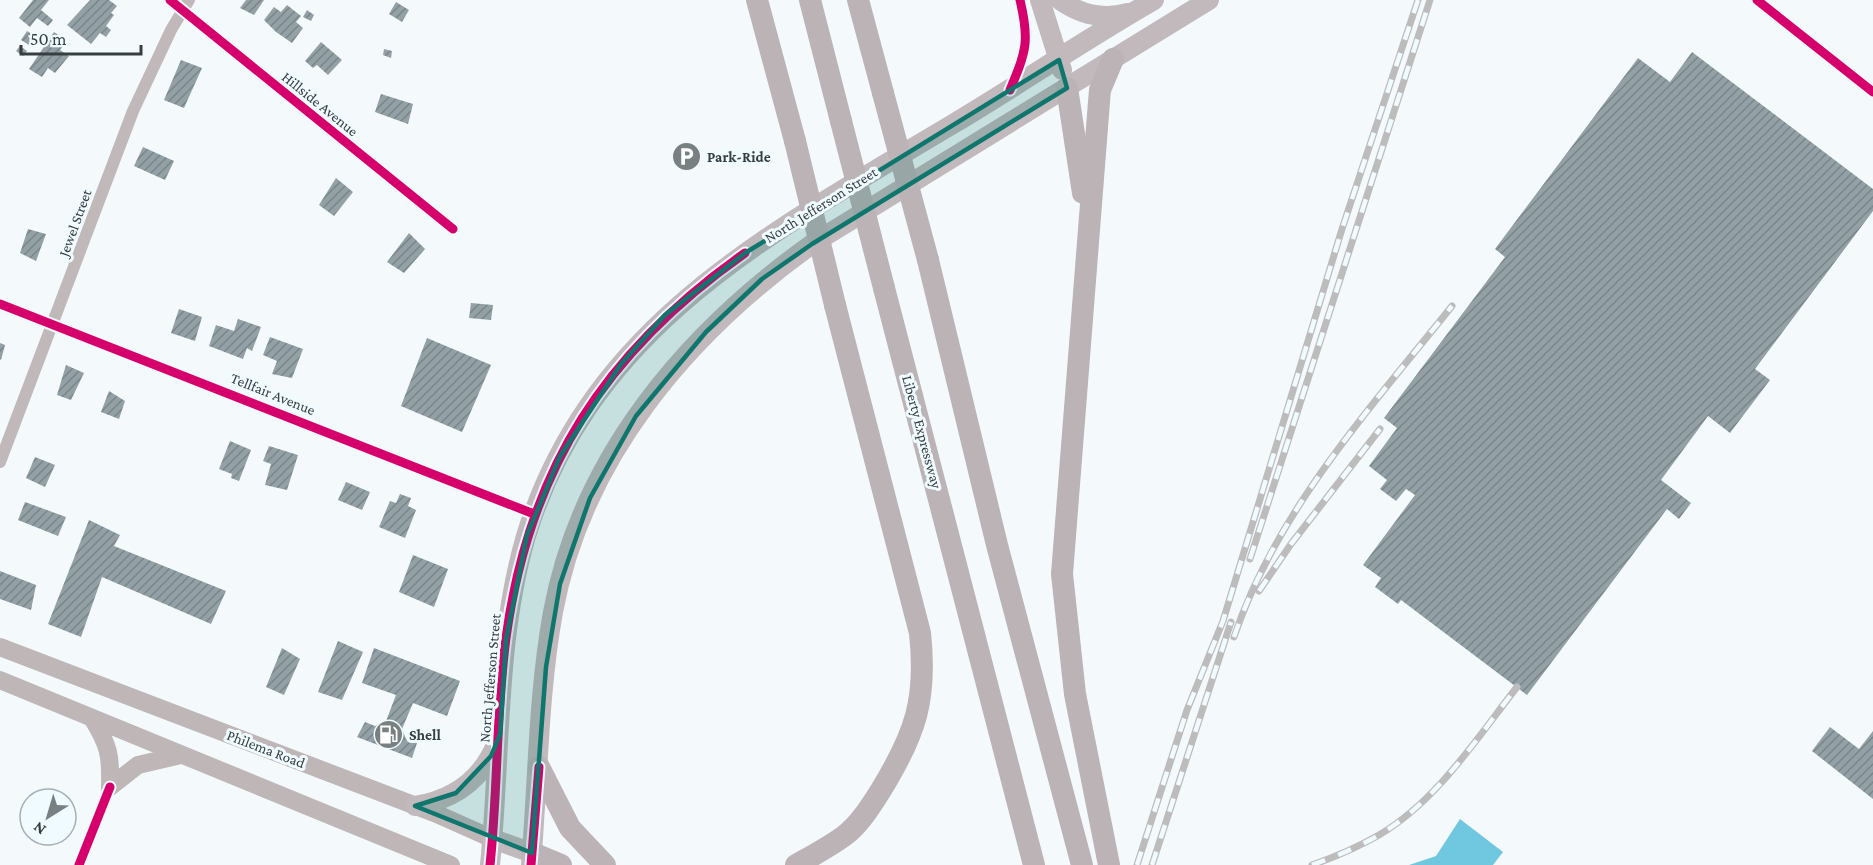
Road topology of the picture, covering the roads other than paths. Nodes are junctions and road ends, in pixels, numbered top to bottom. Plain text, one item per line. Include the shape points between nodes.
1 (170, 0) edge
2 (757, 0) edge
3 (810, 0) edge
4 (858, 0) edge
5 (1020, 0) edge
6 (1040, 0) edge
7 (1060, 0) edge
8 (1209, 0) edge
9 (1757, 0) edge
10 (1150, 2) edge
11 (186, 5) edge
12 (1113, 59) junction
13 (1059, 60) junction
14 (1066, 88) junction
15 (1011, 90) junction
16 (1873, 92) edge
17 (453, 229) dead end
18 (1089, 230) junction
19 (0, 304) edge
20 (54, 324) junction
21 (0, 462) edge
22 (534, 514) junction
23 (0, 647) edge
24 (0, 680) edge
25 (92, 718) junction
26 (500, 734) junction
27 (182, 755) junction
28 (538, 768) junction
29 (110, 787) junction
30 (415, 806) junction
31 (493, 839) junction
32 (531, 859) edge
33 (79, 865) edge
34 (451, 865) edge
35 (490, 865) edge
36 (561, 865) edge
37 (605, 865) edge
38 (796, 865) edge
39 (1034, 865) edge
40 (1082, 865) edge
41 (1109, 865) edge

1 - 11 street, Hillside Avenue
2 - 38 highway, bridge via 920,633 924,671 919,709 903,755 870,807 845,835
3 - 39 highway, Liberty Expressway, bridge
4 - 40 highway, bridge
5 - 15 street via 1027,37
6 - 13 main road
7 - 10 main road via 1083,13 1102,16 1125,14
8 - 12 main road, North Jefferson Street
9 - 16 street
10 - 13 main road, North Jefferson Street
11 - 17 street, Hillside Avenue
11 - 20 street, Jewel Street via 133,111
12 - 14 main road, North Jefferson Street
12 - 18 highway via 1100,90
13 - 14 main road
13 - 15 main road, North Jefferson Street
14 - 18 highway
14 - 28 main road, North Jefferson Street via 812,244 762,279 706,332 657,388 603,470 567,557 549,639
15 - 22 main road, North Jefferson Street via 831,197 706,280 665,315 587,409
18 - 41 highway via 1062,574 1075,694
19 - 20 street, Tellfair Avenue
20 - 21 street, Jewel Street
20 - 22 street, Tellfair Avenue
22 - 26 main road, North Jefferson Street via 521,557 506,639
23 - 30 main road, Philema Road
24 - 25 main road
25 - 27 main road
25 - 29 main road via 111,756
26 - 30 main road via 491,756 468,784 444,799
26 - 31 main road, North Jefferson Street
27 - 29 main road via 138,765
27 - 34 main road
28 - 32 main road, North Jefferson Street
28 - 37 highway via 570,828
29 - 33 street
30 - 31 main road, Philema Road
31 - 32 main road, Philema Road
31 - 35 main road, North Jefferson Street
32 - 36 highway

